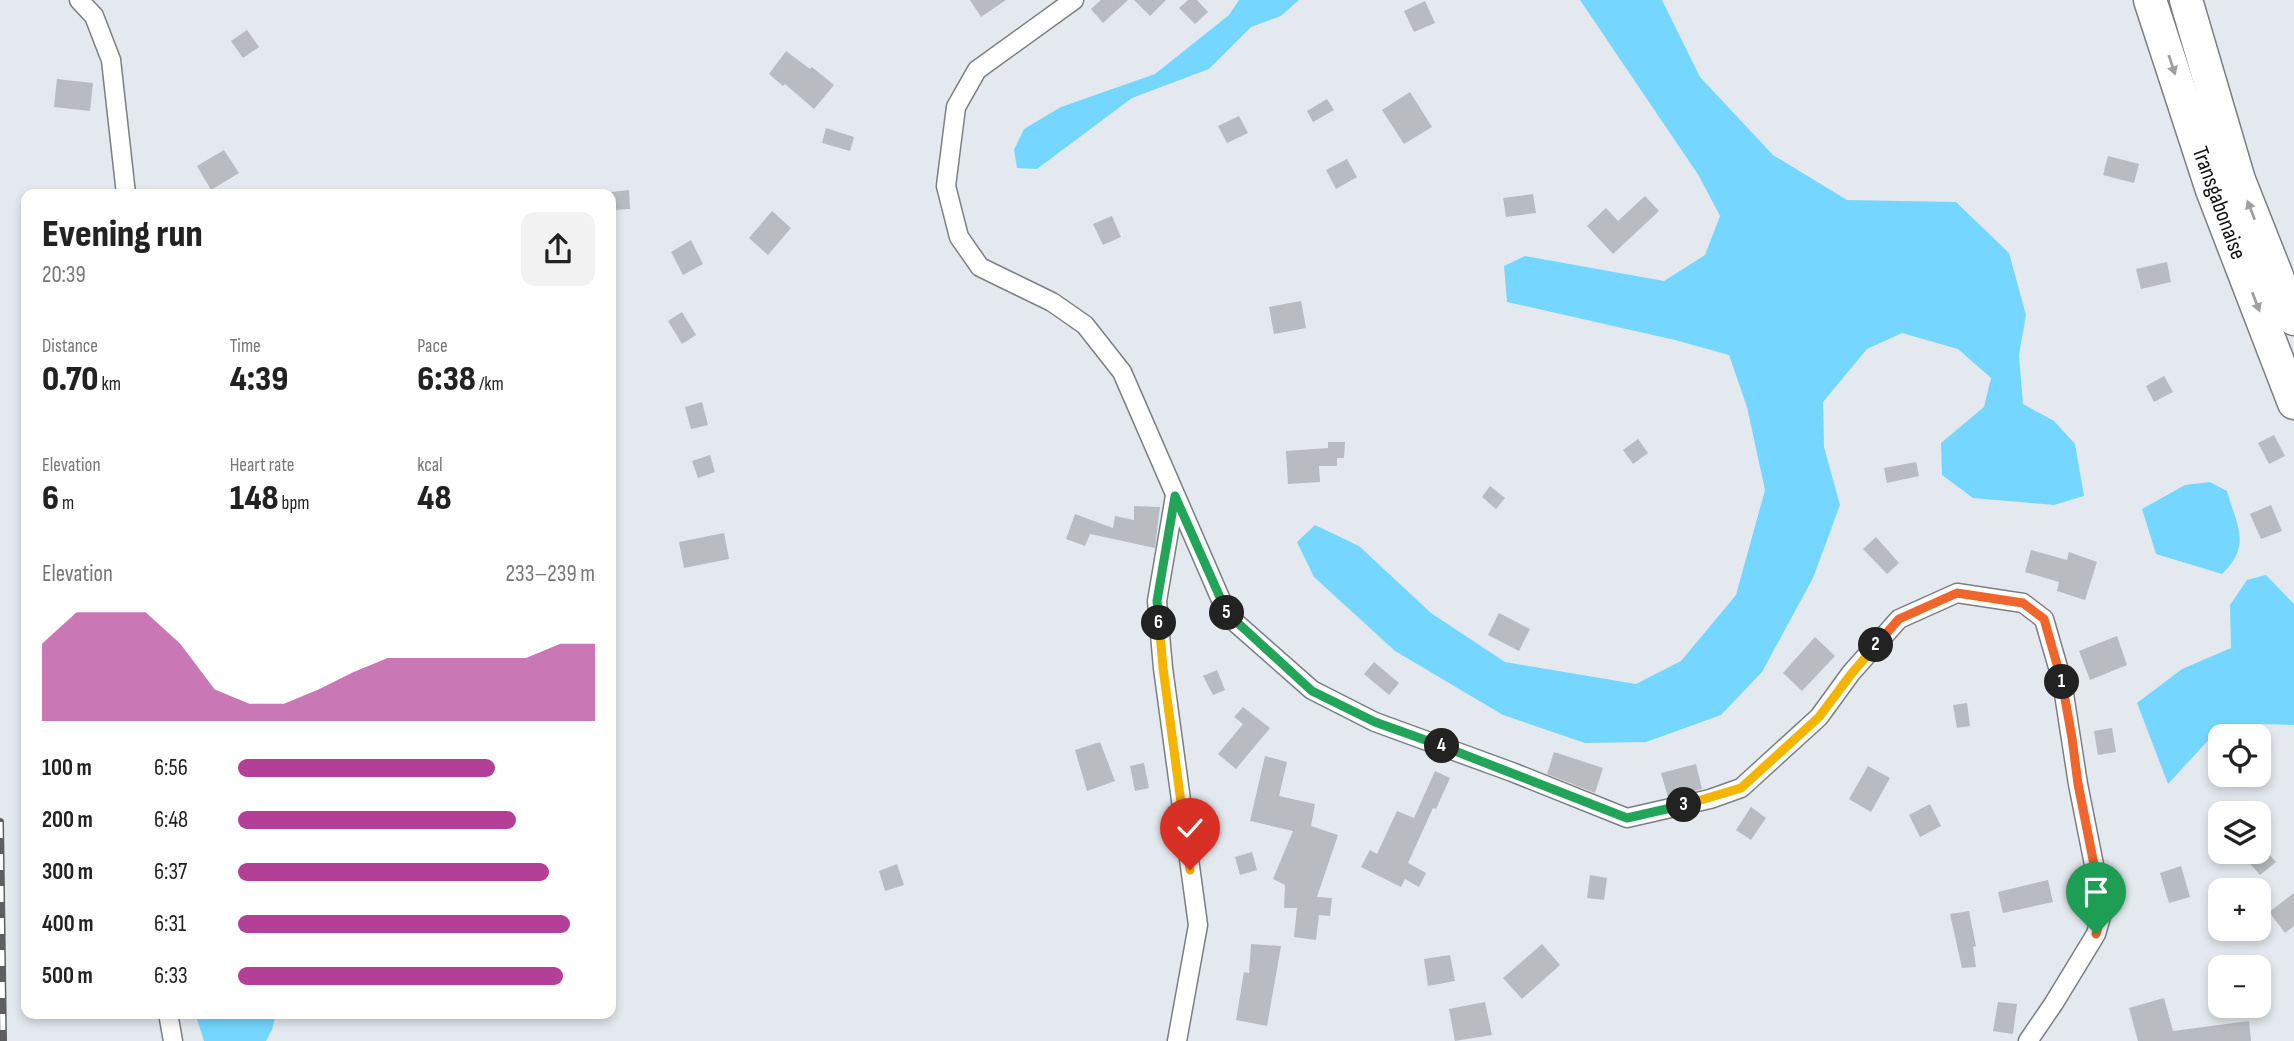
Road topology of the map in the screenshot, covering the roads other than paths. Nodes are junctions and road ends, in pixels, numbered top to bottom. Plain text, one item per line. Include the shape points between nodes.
1 (79, 0) edge
2 (1074, 0) edge
3 (2150, 0) edge
4 (2186, 0) edge
5 (125, 189) edge
6 (2294, 319) edge
7 (2294, 403) edge
8 (1175, 496) junction
9 (169, 1019) edge
10 (173, 1041) edge
11 (1177, 1041) edge
12 (2028, 1041) edge

1 - 5 street via 94,16 111,60
2 - 8 street via 977,70 956,107 946,186 958,237 980,267 1052,302 1085,325 1122,372
3 -> 7 highway, Transgabonaise via 2212,190
6 -> 4 highway, Transgabonaise via 2239,180
8 - 11 street via 1157,601 1198,925
8 - 12 street via 1228,616 1312,691 1375,722 1627,818 1741,788 1819,717 1899,619 1957,593 2023,603 2044,619 2062,681 2103,910 2096,934
9 - 10 street

